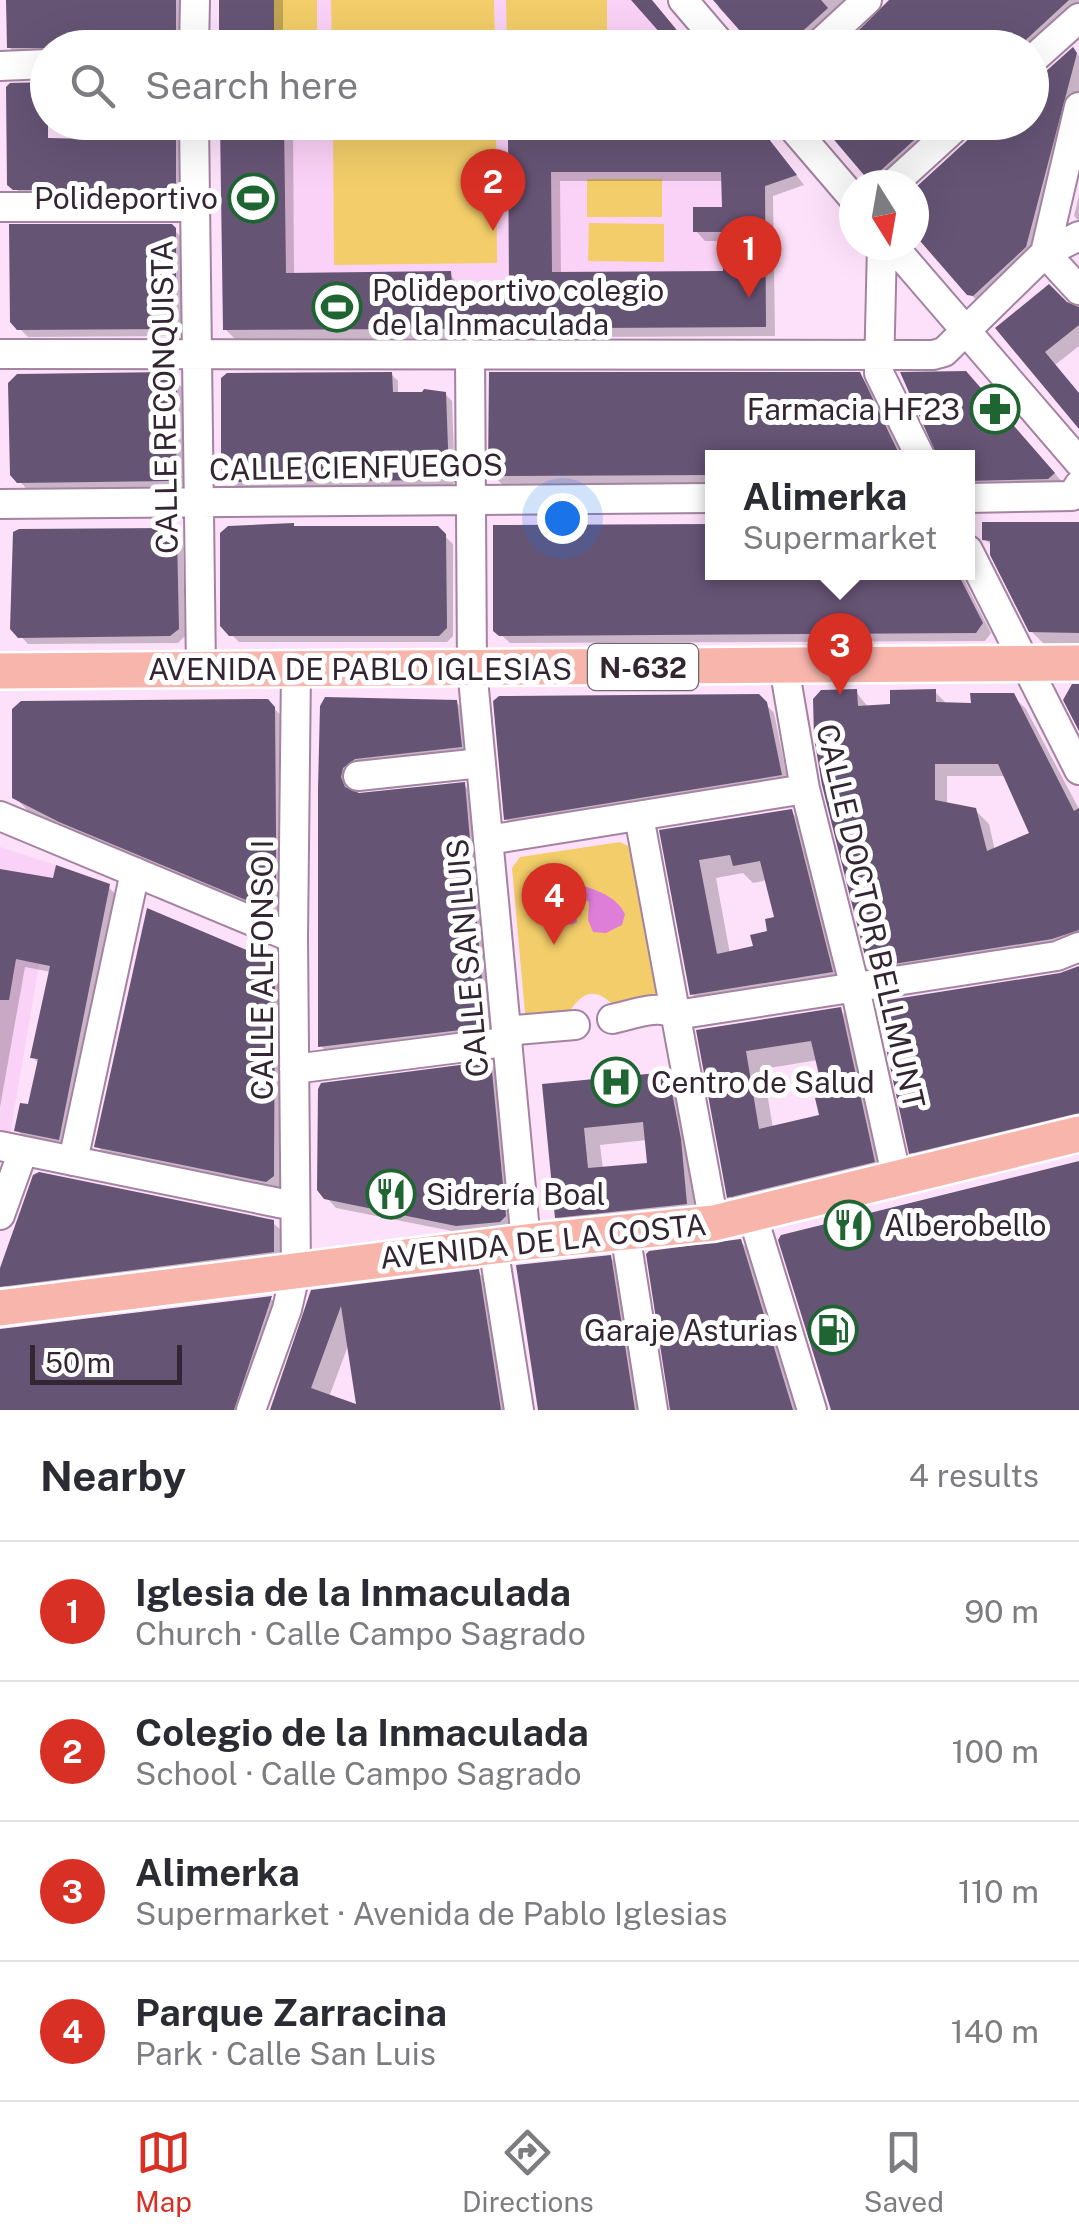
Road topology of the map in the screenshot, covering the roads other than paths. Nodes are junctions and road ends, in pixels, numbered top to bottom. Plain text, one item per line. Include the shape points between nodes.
1 (195, 0) edge
2 (684, 0) edge
3 (867, 0) edge
4 (1079, 18) edge
5 (194, 30) edge
6 (709, 30) edge
7 (834, 30) edge
8 (1049, 45) edge
9 (30, 65) edge
10 (0, 66) edge
11 (1079, 107) edge
12 (194, 140) edge
13 (803, 140) edge
14 (942, 140) edge
15 (909, 170) edge
16 (839, 182) edge
17 (0, 207) edge
18 (195, 207) junction
19 (1079, 236) edge
20 (1045, 252) junction
21 (882, 260) edge
22 (905, 260) edge
23 (1079, 290) edge
24 (966, 330) junction
25 (0, 354) edge
26 (195, 354) junction
27 (470, 354) junction
28 (880, 355) junction
29 (917, 450) edge
30 (1079, 462) edge
31 (1079, 485) edge
32 (469, 498) junction
33 (705, 498) edge
34 (975, 498) edge
35 (197, 501) junction
36 (0, 504) edge
37 (975, 564) edge
38 (1079, 662) edge
39 (1024, 664) junction
40 (784, 667) junction
41 (472, 668) junction
42 (201, 670) junction
43 (296, 670) junction
44 (0, 672) edge
45 (481, 763) junction
46 (1079, 770) edge
47 (358, 776) dead end
48 (804, 789) junction
49 (0, 816) edge
50 (639, 816) junction
51 (488, 840) junction
52 (135, 872) junction
53 (293, 938) junction
54 (1079, 947) edge
55 (856, 988) junction
56 (676, 1014) junction
57 (612, 1019) dead end
58 (575, 1025) dead end
59 (506, 1040) junction
60 (294, 1068) junction
61 (1079, 1134) edge
62 (12, 1148) edge
63 (72, 1161) junction
64 (897, 1179) junction
65 (294, 1206) junction
66 (752, 1214) junction
67 (0, 1215) edge
68 (714, 1223) junction
69 (626, 1232) junction
70 (509, 1244) junction
71 (296, 1270) junction
72 (0, 1308) edge
73 (251, 1410) edge
74 (519, 1410) edge
75 (652, 1410) edge
76 (812, 1410) edge

1 - 5 street
2 - 6 street
3 - 7 street
4 - 8 street
9 - 10 street
11 - 20 street
12 - 18 street, CALLE RECONQUISTA
13 - 16 street
14 - 15 street
17 - 18 street
18 - 26 street, CALLE RECONQUISTA
19 - 20 street
20 - 23 street
20 - 24 street
21 - 28 street
22 - 24 street
24 - 28 street via 944,352
24 - 30 street
25 - 26 street
26 - 27 street
26 - 35 street, CALLE RECONQUISTA
27 - 28 street
27 - 32 street, CALLE SAN LUIS
28 - 29 street via 879,372
31 - 34 street via 1072,496
32 - 33 street, CALLE CIENFUEGOS
32 - 35 street, CALLE CIENFUEGOS
32 - 41 street, CALLE SAN LUIS
35 - 36 street, CALLE CIENFUEGOS
35 - 42 street, CALLE RECONQUISTA
37 - 39 street
38 - 39 main road, AVENIDA DE PABLO IGLESIAS / N-632
39 - 40 main road, AVENIDA DE PABLO IGLESIAS / N-632
39 - 46 street
40 - 41 main road, AVENIDA DE PABLO IGLESIAS / N-632
40 - 48 street, CALLE DOCTOR BELLMUNT
41 - 43 main road, AVENIDA DE PABLO IGLESIAS / N-632
41 - 45 street, CALLE SAN LUIS
42 - 43 main road, AVENIDA DE PABLO IGLESIAS / N-632
42 - 44 main road, AVENIDA DE PABLO IGLESIAS / N-632
43 - 53 street, CALLE ALFONSO I
45 - 47 street
45 - 51 street, CALLE SAN LUIS
48 - 50 street
48 - 55 street, CALLE DOCTOR BELLMUNT
49 - 52 street
50 - 51 street
50 - 56 street
51 - 59 street, CALLE SAN LUIS
52 - 53 street
52 - 63 street
53 - 60 street, CALLE ALFONSO I
54 - 55 street
55 - 56 street
55 - 64 street, CALLE DOCTOR BELLMUNT
56 - 57 street via 658,1009
56 - 68 street
58 - 59 street via 516,1030
59 - 60 street
59 - 70 street, CALLE SAN LUIS
60 - 65 street, CALLE ALFONSO I
61 - 64 main road, AVENIDA DE LA COSTA
62 - 63 street
62 - 67 street
63 - 65 street
64 - 66 main road, AVENIDA DE LA COSTA
65 - 71 street, CALLE ALFONSO I
66 - 68 main road, AVENIDA DE LA COSTA
66 - 76 street
68 - 69 main road, AVENIDA DE LA COSTA
69 - 70 main road, AVENIDA DE LA COSTA
69 - 75 street
70 - 71 main road, AVENIDA DE LA COSTA
70 - 74 street, CALLE SAN LUIS
71 - 72 main road, AVENIDA DE LA COSTA
71 - 73 street, CALLE ALFONSO I

